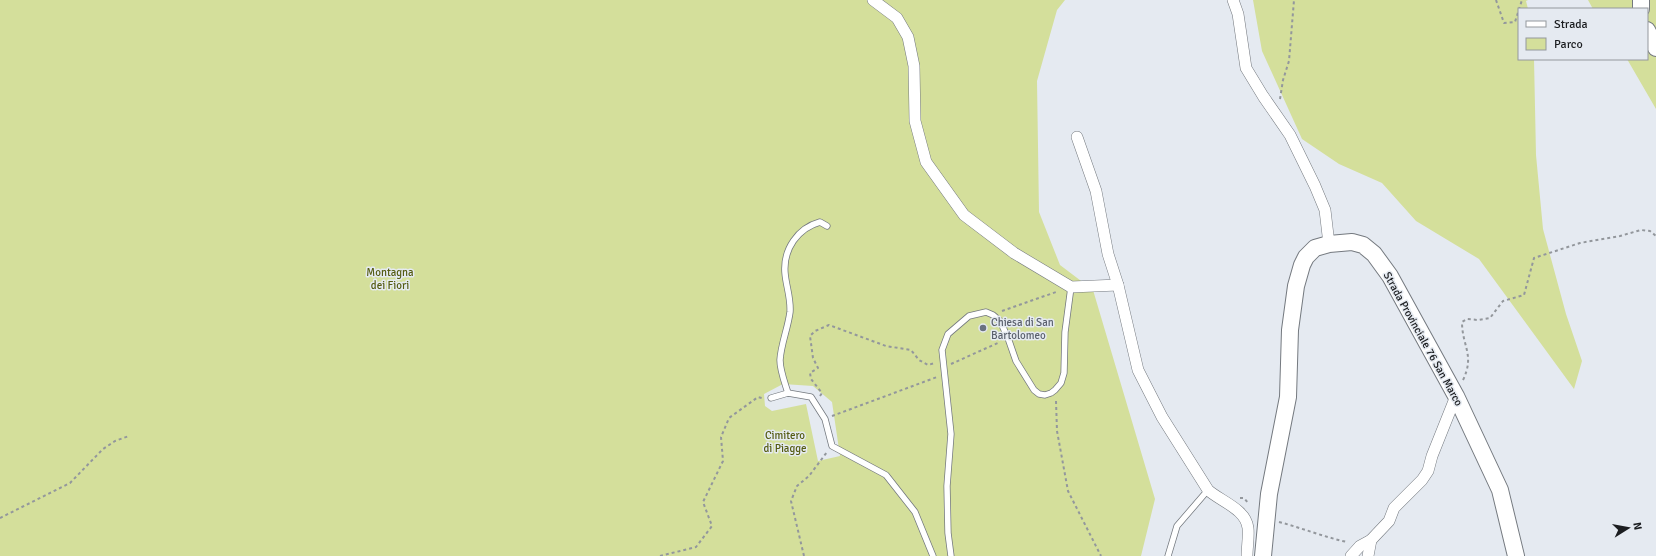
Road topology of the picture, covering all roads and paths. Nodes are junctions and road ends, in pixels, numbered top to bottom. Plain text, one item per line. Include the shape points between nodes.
1 (873, 0) edge
2 (1233, 0) edge
3 (1294, 0) edge
4 (1496, 0) edge
5 (1518, 13) edge
6 (1648, 32) edge
7 (1656, 48) edge
8 (1277, 116) junction
9 (1077, 137) dead end
10 (827, 226) dead end
11 (1656, 236) edge
12 (1329, 244) junction
13 (1118, 285) junction
14 (1071, 287) junction
15 (993, 315) junction
16 (1008, 338) junction
17 (943, 358) junction
18 (944, 365) junction
19 (1056, 389) junction
20 (788, 393) junction
21 (1456, 396) junction
22 (771, 398) joint
23 (813, 400) junction
24 (825, 418) junction
25 (129, 436) dead end
26 (832, 446) junction
27 (1208, 490) junction
28 (1250, 506) dead end
29 (1237, 510) junction
30 (0, 518) edge
31 (1267, 519) junction
32 (1371, 540) junction
33 (1360, 546) junction
34 (660, 556) edge
35 (804, 556) edge
36 (933, 556) edge
37 (952, 556) edge
38 (1101, 556) edge
39 (1168, 556) edge
40 (1247, 556) edge
41 (1263, 556) edge
42 (1351, 556) edge
43 (1368, 556) edge
44 (1516, 556) edge

1 - 14 street via 897,18 908,37 914,66 916,121 926,162 964,216 1014,253
2 - 8 street via 1238,14 1246,68
3 - 8 path via 1289,61
4 - 5 path via 1504,23 1515,22
6 - 7 street
8 - 12 street via 1290,135 1325,210
9 - 13 street via 1096,191 1108,254
10 - 20 lane via 820,222 810,224 796,235 787,252 785,272 790,295 790,311 780,362
11 - 21 path via 1650,231 1641,230 1580,243 1534,258 1524,294 1503,301 1490,318 1467,319 1462,322 1469,353 1468,369
12 - 21 street, Strada Provinciale 76 San Marco via 1352,242 1363,245 1374,254 1390,276
12 - 31 street, Strada Provinciale 76 San Marco via 1315,248 1306,257 1296,286 1290,330 1288,397 1269,494
13 - 14 street
13 - 27 street via 1138,370 1162,417
14 - 15 path
14 - 19 lane via 1065,332 1064,372
15 - 16 lane via 1000,321
15 - 17 lane via 986,312 969,316 948,334 942,350
16 - 18 path via 954,364
16 - 19 lane via 1016,361 1034,390 1045,395
17 - 18 lane
17 - 23 path via 928,365 919,360 911,350 886,346 828,325 810,336 813,358 818,368 810,373 811,379 822,393
18 - 24 path via 938,377
18 - 37 lane via 951,434 947,486 948,533
19 - 38 path via 1056,431 1068,491
20 - 22 lane
20 - 23 lane via 811,397
21 - 32 street via 1428,471 1394,508 1389,521
21 - 44 street, Strada Provinciale 76 San Marco via 1500,490
22 - 34 path via 758,397 729,418 721,437 723,461 703,502 712,526 696,547
23 - 24 lane
24 - 26 lane
25 - 30 path via 103,449 70,483
26 - 35 path via 809,476 797,486 791,501
26 - 36 lane via 886,474 915,512
27 - 29 street
27 - 39 lane via 1177,526
28 - 29 path via 1244,498 1240,498
29 - 40 street via 1247,524
31 - 33 path
31 - 41 street, Strada Provinciale 76 San Marco
32 - 33 street
32 - 43 street
33 - 42 street

